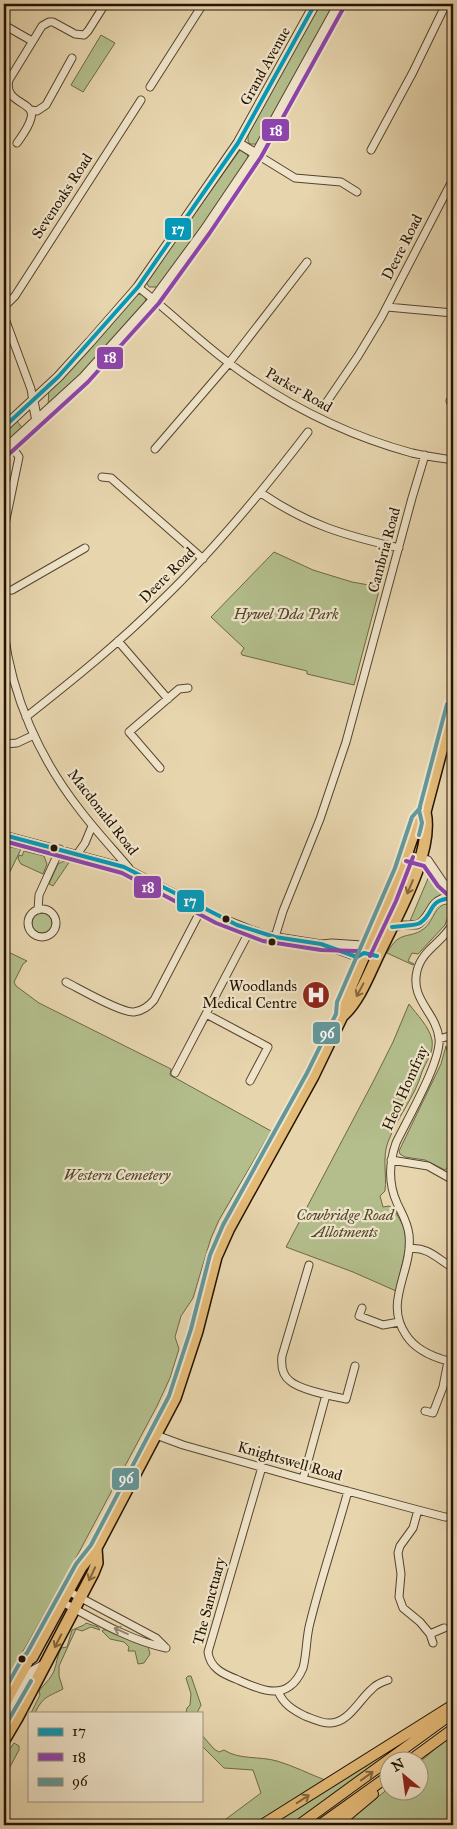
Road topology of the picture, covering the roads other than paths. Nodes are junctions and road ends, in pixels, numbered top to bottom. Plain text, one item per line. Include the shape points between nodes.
1 (105, 4) edge
2 (203, 4) edge
3 (315, 4) edge
4 (339, 4) edge
5 (444, 4) edge
6 (453, 10) edge
7 (4, 25) edge
8 (32, 41) junction
9 (72, 58) dead end
10 (150, 87) dead end
11 (142, 100) dead end
12 (31, 110) junction
13 (238, 142) junction
14 (17, 143) dead end
15 (371, 150) dead end
16 (256, 154) junction
17 (453, 179) edge
18 (357, 192) dead end
19 (307, 262) dead end
20 (138, 286) junction
21 (154, 299) junction
22 (4, 306) edge
23 (387, 307) junction
24 (453, 313) edge
25 (4, 316) edge
26 (228, 362) junction
27 (33, 401) junction
28 (326, 404) dead end
29 (37, 421) junction
30 (4, 427) edge
31 (308, 432) dead end
32 (7, 448) edge
33 (155, 449) dead end
34 (425, 456) junction
35 (453, 460) edge
36 (102, 477) dead end
37 (261, 492) junction
38 (4, 529) edge
39 (84, 548) dead end
40 (399, 548) junction
41 (203, 559) junction
42 (4, 591) edge
43 (4, 632) edge
44 (118, 641) junction
45 (188, 688) dead end
46 (168, 699) junction
47 (453, 706) edge
48 (26, 717) junction
49 (34, 735) junction
50 (4, 744) edge
51 (160, 768) dead end
52 (426, 812) junction
53 (92, 826) junction
54 (4, 835) edge
55 (60, 849) junction
56 (78, 853) junction
57 (407, 855) junction
58 (420, 857) junction
59 (130, 869) junction
60 (453, 891) edge
61 (390, 898) junction
62 (453, 898) edge
63 (202, 908) junction
64 (38, 910) junction
65 (398, 923) junction
66 (453, 923) edge
67 (250, 930) junction
68 (275, 937) junction
69 (321, 944) junction
70 (364, 952) junction
71 (378, 956) junction
72 (66, 982) dead end
73 (206, 1014) junction
74 (342, 1016) junction
75 (453, 1035) edge
76 (439, 1039) junction
77 (176, 1073) dead end
78 (250, 1081) dead end
79 (391, 1160) junction
80 (452, 1177) edge
81 (409, 1249) junction
82 (309, 1265) dead end
83 (450, 1266) dead end
84 (362, 1308) dead end
85 (399, 1322) junction
86 (355, 1366) dead end
87 (326, 1395) junction
88 (425, 1411) dead end
89 (156, 1435) junction
90 (262, 1467) junction
91 (303, 1479) junction
92 (348, 1491) junction
93 (418, 1510) junction
94 (453, 1517) edge
95 (96, 1548) junction
96 (68, 1591) junction
97 (80, 1598) junction
98 (62, 1602) junction
99 (74, 1608) junction
100 (444, 1628) dead end
101 (430, 1634) junction
102 (433, 1643) dead end
103 (46, 1664) junction
104 (374, 1677) dead end
105 (388, 1680) dead end
106 (378, 1684) junction
107 (278, 1691) junction
108 (4, 1704) edge
109 (453, 1705) edge
110 (453, 1713) edge
111 (4, 1721) edge
112 (453, 1729) edge
113 (5, 1737) edge
114 (436, 1741) junction
115 (421, 1752) edge
116 (423, 1752) edge
117 (380, 1782) edge
118 (380, 1788) edge
119 (262, 1825) edge
120 (299, 1825) edge
121 (320, 1825) edge
122 (336, 1825) edge

1 - 8 street via 84,35 49,22 42,26
2 - 10 street
3 - 13 street, Grand Avenue
4 - 16 street
5 - 6 street
5 - 15 street via 413,72
7 - 8 street
8 - 12 street via 8,85 12,97
9 - 12 street via 67,74 46,105 37,111
11 - 22 street, Sevenoaks Road via 15,296
12 - 14 street via 31,119
13 - 16 street
13 - 20 street, Grand Avenue
16 - 18 street via 295,178 341,182
16 - 21 street
17 - 23 street, Deere Road
19 - 26 street
20 - 21 street
20 - 27 street, Grand Avenue
21 - 26 street, Parker Road
21 - 29 street via 90,371
23 - 24 street
23 - 28 street, Deere Road
25 - 27 street
26 - 33 street
26 - 34 street, Parker Road via 331,424 379,443
27 - 29 street
27 - 30 street, Grand Avenue
29 - 32 street
31 - 37 street, Deere Road
32 - 38 street via 19,457
34 - 35 street, Parker Road
34 - 40 street, Cambria Road
36 - 41 street via 111,478
37 - 40 street via 315,524
37 - 41 street, Deere Road
39 - 42 street via 12,590
40 - 68 street, Cambria Road via 344,750
41 - 44 street, Deere Road
43 - 48 street, Macdonald Road via 12,673
44 - 46 street
44 - 48 street, Deere Road
45 - 46 street via 179,689
46 - 51 street via 129,732
47 - 52 highway
48 - 49 street, Macdonald Road
49 - 50 street
49 - 53 street, Macdonald Road via 50,765
52 - 57 highway via 418,820
52 - 58 highway via 428,823
53 - 56 street
53 - 59 street, Macdonald Road
54 - 55 street
55 - 56 street
55 - 64 street via 39,895
56 - 59 street
57 - 58 street
57 - 61 highway
58 - 60 street via 428,860
58 -> 65 highway
59 - 63 street
61 - 65 street
61 - 70 highway
62 - 65 street via 437,901 422,923 413,926
63 - 67 street
63 - 72 street via 154,1000 147,1007 135,1012 124,1011
64 - 64 street via 51,913 56,921 54,930 47,936 38,936 28,927 31,914
65 - 71 highway
66 - 76 street, Heol Homfray via 445,936 424,955 416,976 419,996 436,1026
67 - 68 street
67 - 73 street
68 - 69 street
69 - 70 street via 357,957
69 - 70 street via 362,945
70 - 71 street
70 - 74 highway via 342,1004
71 -> 74 highway via 350,1009
73 - 77 street
73 - 78 street via 268,1047
74 - 89 highway via 313,1076 225,1235 184,1373
75 - 76 street
76 - 79 street, Heol Homfray via 437,1058
79 - 80 street via 428,1166
79 - 81 street, Heol Homfray via 391,1185 407,1224
81 - 83 street via 428,1251
81 - 85 street, Heol Homfray via 397,1303
82 - 87 street via 281,1365 290,1382
84 - 85 street via 359,1316 383,1325
85 - 88 street via 414,1344 448,1361 433,1413
86 - 87 street via 346,1399
87 - 91 street
89 - 90 street, Knightswell Road
89 - 95 highway
90 - 91 street, Knightswell Road
90 - 107 street, The Sanctuary via 208,1652 215,1668 222,1673 260,1689
91 - 92 street, Knightswell Road
92 - 93 street, Knightswell Road
92 - 107 street via 309,1624 303,1667 292,1685
93 - 94 street, Knightswell Road
93 - 101 street via 413,1528 398,1553 401,1574 399,1598 403,1608
95 - 96 highway via 80,1567
95 -> 97 highway via 97,1563
96 - 97 street
96 - 98 highway
97 - 99 highway
97 -> 99 street via 156,1638 166,1648 152,1645
98 - 99 street
98 - 108 highway
99 -> 103 highway
100 - 101 street
101 - 102 street
103 - 111 street via 33,1671
103 - 113 highway
104 - 106 street
105 - 106 street
106 - 107 street via 346,1716 329,1724 294,1711
119 -> 109 main road
120 -> 110 main road
112 - 114 main road
114 - 115 main road
114 - 116 main road
117 - 121 main road
118 - 122 main road

